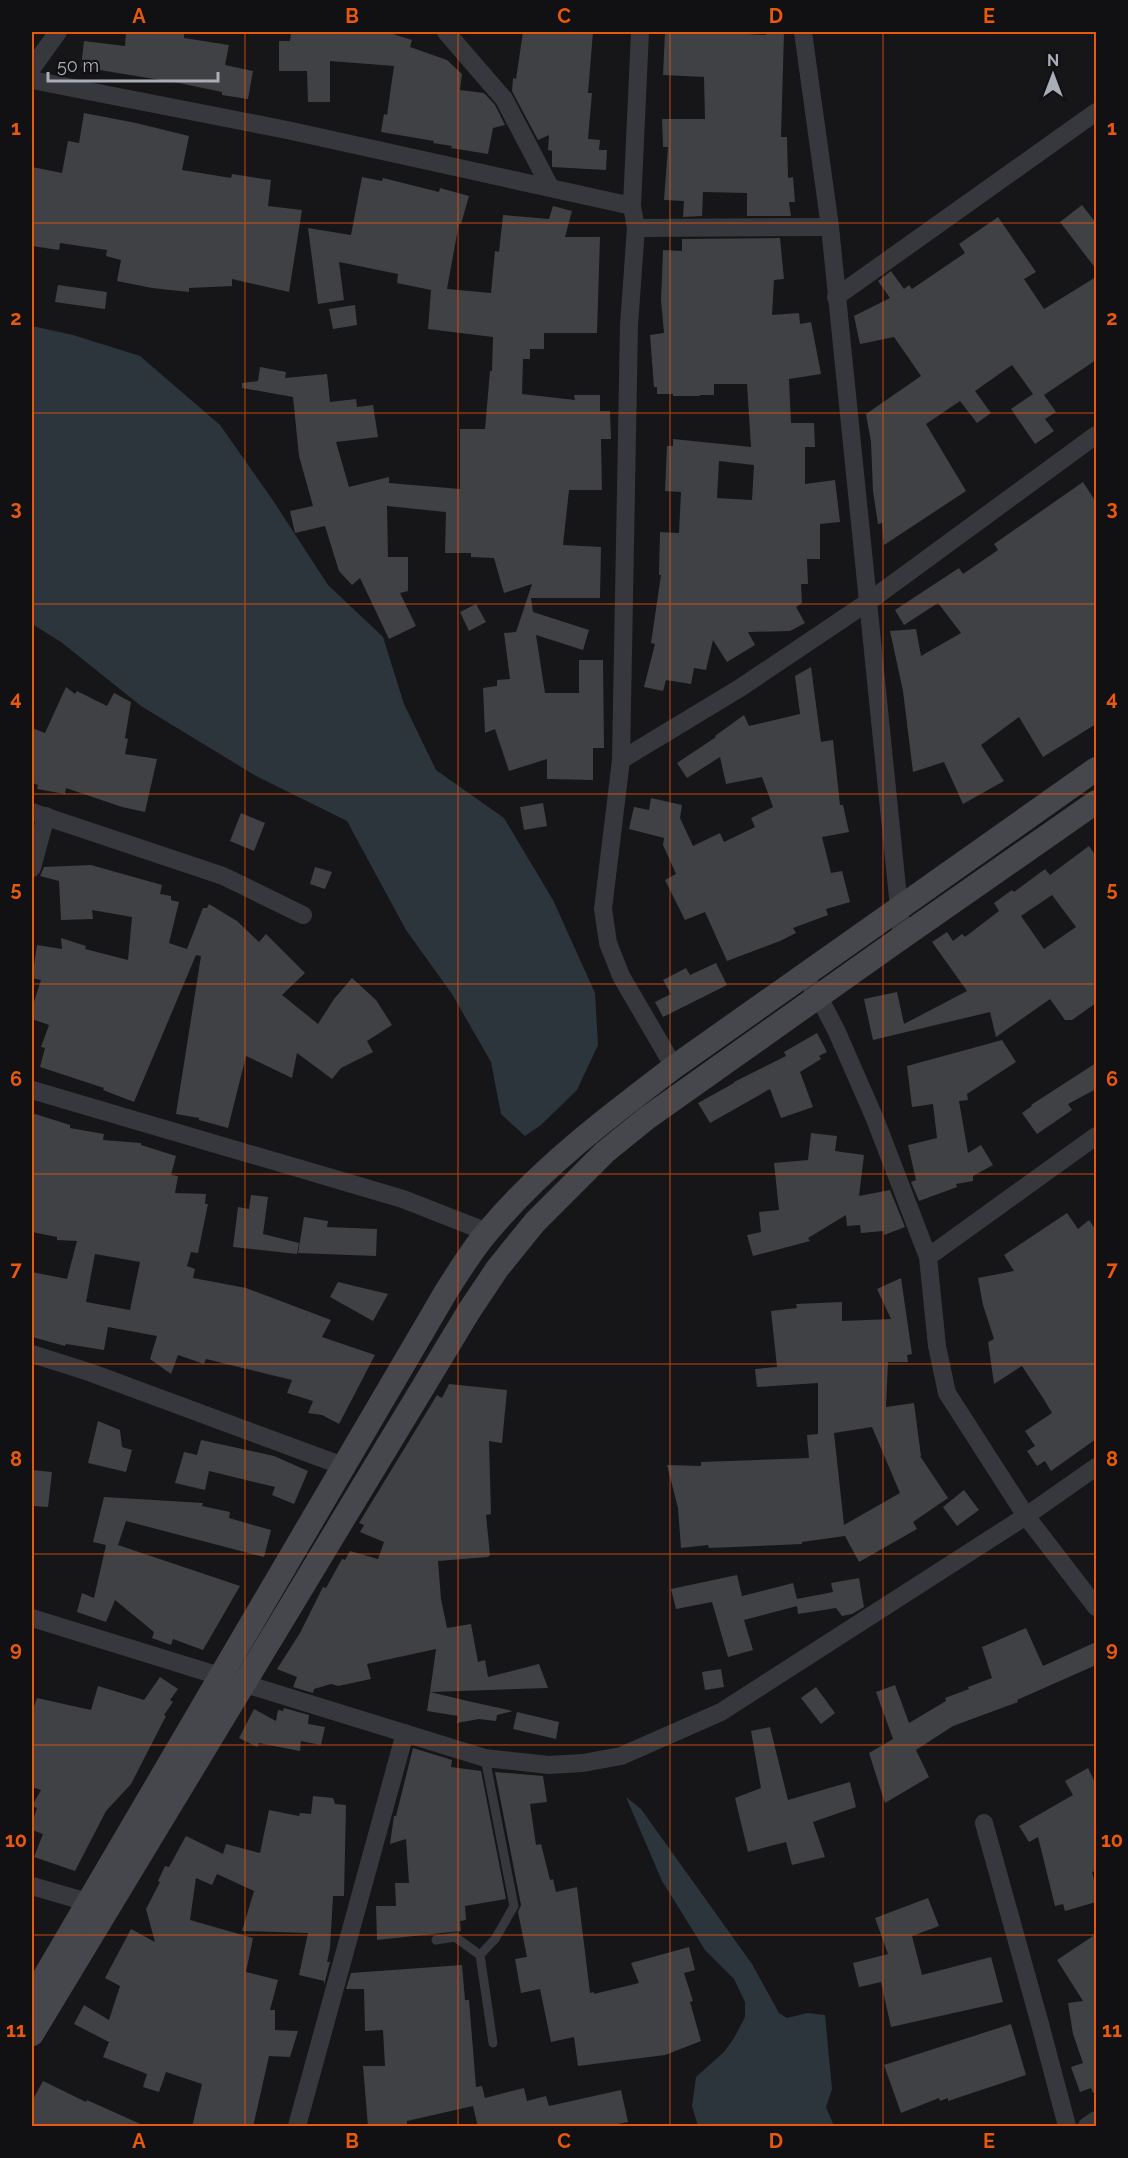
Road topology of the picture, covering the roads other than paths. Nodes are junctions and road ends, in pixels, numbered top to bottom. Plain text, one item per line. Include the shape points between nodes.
1 (58, 32) edge
2 (446, 32) edge
3 (640, 32) edge
4 (803, 32) edge
5 (32, 68) edge
6 (32, 80) edge
7 (1096, 112) edge
8 (550, 188) junction
9 (632, 206) junction
10 (830, 227) junction
11 (636, 228) junction
12 (836, 297) junction
13 (1096, 435) edge
14 (868, 602) junction
15 (621, 760) junction
16 (1096, 769) edge
17 (1096, 802) edge
18 (39, 814) edge
19 (32, 867) edge
20 (898, 909) junction
21 (303, 915) dead end
22 (902, 938) junction
23 (804, 976) junction
24 (819, 997) junction
25 (674, 1067) junction
26 (32, 1090) edge
27 (1096, 1136) edge
28 (487, 1232) junction
29 (928, 1257) junction
30 (32, 1354) edge
31 (344, 1466) junction
32 (1096, 1467) edge
33 (1026, 1516) junction
34 (1096, 1607) edge
35 (32, 1618) edge
36 (220, 1676) junction
37 (244, 1683) junction
38 (405, 1733) junction
39 (485, 1758) junction
40 (984, 1823) dead end
41 (32, 1886) edge
42 (87, 1902) junction
43 (436, 1940) dead end
44 (480, 1955) junction
45 (32, 1998) edge
46 (32, 2034) edge
47 (493, 2043) dead end
48 (1096, 2120) edge
49 (297, 2127) edge
50 (1067, 2127) edge
51 (1087, 2127) edge

1 - 5 street
2 - 8 street via 504,99
3 - 9 street
4 - 10 street
6 - 8 street via 287,130
7 - 12 street
8 - 9 street
9 - 11 street
10 - 11 street
10 - 12 street
11 - 15 street via 629,325
12 - 14 street
13 - 14 street
14 - 15 street via 740,688
14 - 20 street
15 - 25 street via 603,909 608,943 621,976
16 - 20 street
17 - 22 street
18 - 19 street
18 - 21 street via 223,876
20 - 22 street
20 - 23 street
22 - 24 street
23 - 24 street
23 - 25 street
24 - 29 street via 875,1119
24 - 37 street via 647,1118 605,1152 535,1222 469,1311
25 - 28 street via 592,1130
26 - 28 street via 403,1199
27 - 29 street
28 - 31 street via 447,1290
29 - 33 street via 937,1346 947,1393
30 - 31 street
31 - 36 street
32 - 33 street
33 - 34 street
33 - 39 street via 721,1713 663,1739 621,1756 583,1763 549,1765
35 - 36 street
36 - 37 street
36 - 42 street
37 - 38 street
37 - 46 street
38 - 39 street
38 - 49 street
39 - 44 lane via 514,1906 495,1939
40 - 50 street
41 - 42 street
42 - 45 street
43 - 44 lane via 455,1937
44 - 47 lane
48 - 51 street

